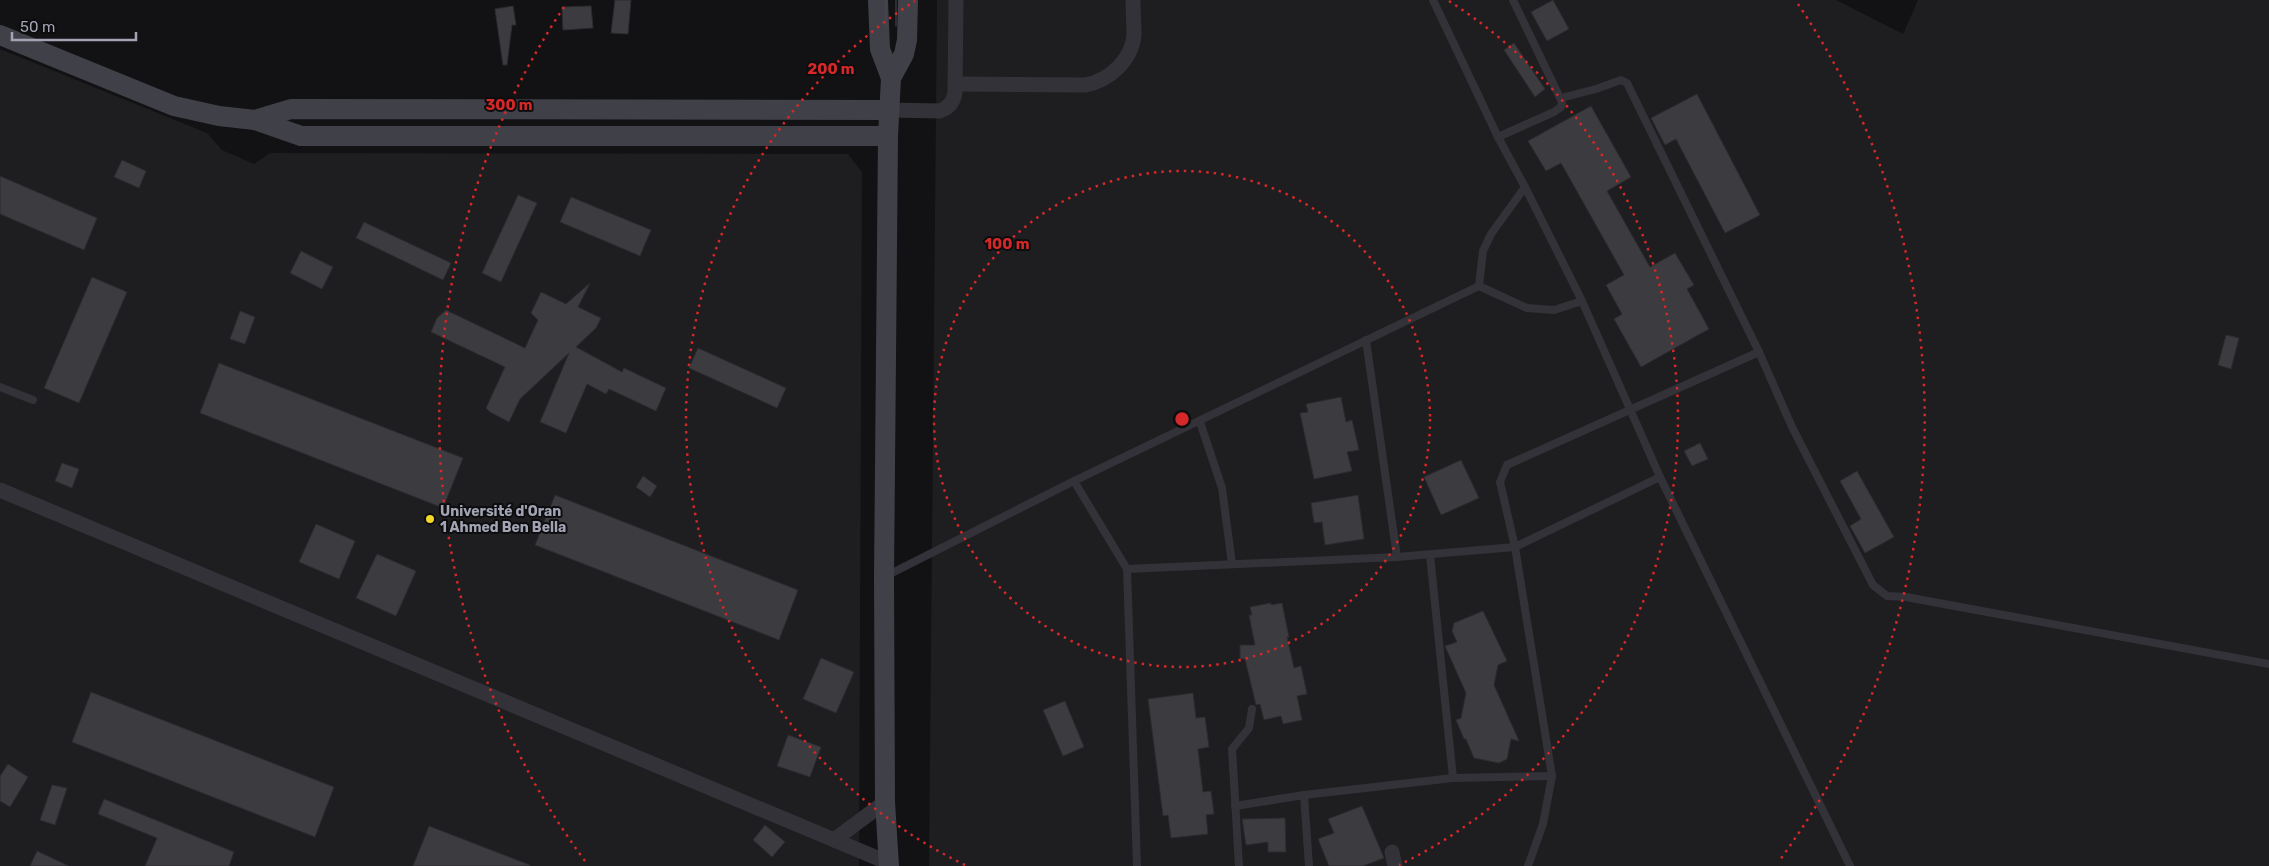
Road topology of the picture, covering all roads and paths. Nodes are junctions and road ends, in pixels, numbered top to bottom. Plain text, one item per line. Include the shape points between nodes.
1 (878, 0) edge
2 (908, 0) edge
3 (956, 0) edge
4 (1133, 0) edge
5 (1433, 0) edge
6 (1512, 0) edge
7 (0, 34) edge
8 (891, 78) junction
9 (955, 84) junction
10 (1561, 98) junction
11 (889, 110) junction
12 (255, 120) junction
13 (888, 136) junction
14 (1498, 137) junction
15 (1525, 187) junction
16 (1479, 286) junction
17 (1582, 301) junction
18 (1366, 340) junction
19 (1759, 352) junction
20 (0, 387) edge
21 (33, 400) dead end
22 (1630, 409) junction
23 (1200, 422) junction
24 (1660, 477) junction
25 (1074, 481) junction
26 (0, 490) edge
27 (1515, 547) junction
28 (1430, 555) junction
29 (1397, 557) junction
30 (1232, 564) junction
31 (1127, 569) junction
32 (884, 577) junction
33 (2269, 664) edge
34 (1252, 709) dead end
35 (1552, 776) junction
36 (1453, 778) junction
37 (1304, 795) junction
38 (884, 802) junction
39 (1235, 806) junction
40 (834, 840) junction
41 (889, 864) edge
42 (1137, 866) edge
43 (1239, 866) edge
44 (1309, 866) edge
45 (1528, 866) edge
46 (1850, 866) edge

1 - 8 street via 880,49
2 - 8 street via 904,54
3 - 9 street
4 - 9 street via 1134,37 1130,48 1116,70 1098,83
5 - 14 lane
6 - 10 lane
7 - 12 street via 174,106
8 - 11 street
9 - 11 street via 953,101 947,108
10 - 14 lane via 1561,107 1554,112
10 - 19 lane via 1621,80 1627,83
11 - 12 street via 291,109
11 - 13 street
12 - 13 street via 301,136
13 - 32 street
14 - 15 lane
15 - 16 lane via 1491,234 1483,251
15 - 17 lane
16 - 17 lane via 1527,308 1554,310
16 - 18 lane
17 - 22 lane
18 - 23 lane
18 - 29 lane
19 - 22 lane
19 - 33 lane via 1792,427 1874,586 1887,596
20 - 21 lane
22 - 24 lane
22 - 27 lane via 1507,465 1500,482
23 - 25 lane
23 - 30 lane via 1222,488
24 - 27 lane
24 - 46 lane
25 - 31 lane
25 - 32 lane
26 - 40 street
27 - 28 lane
27 - 35 lane
28 - 29 lane
28 - 36 lane
29 - 30 lane
30 - 31 lane
31 - 42 lane
32 - 38 street
34 - 39 lane via 1249,728 1232,749
35 - 36 lane
35 - 45 lane via 1543,824
36 - 37 lane
37 - 39 lane
37 - 44 lane
38 - 40 street
38 - 41 street
39 - 43 lane
40 - 41 street

